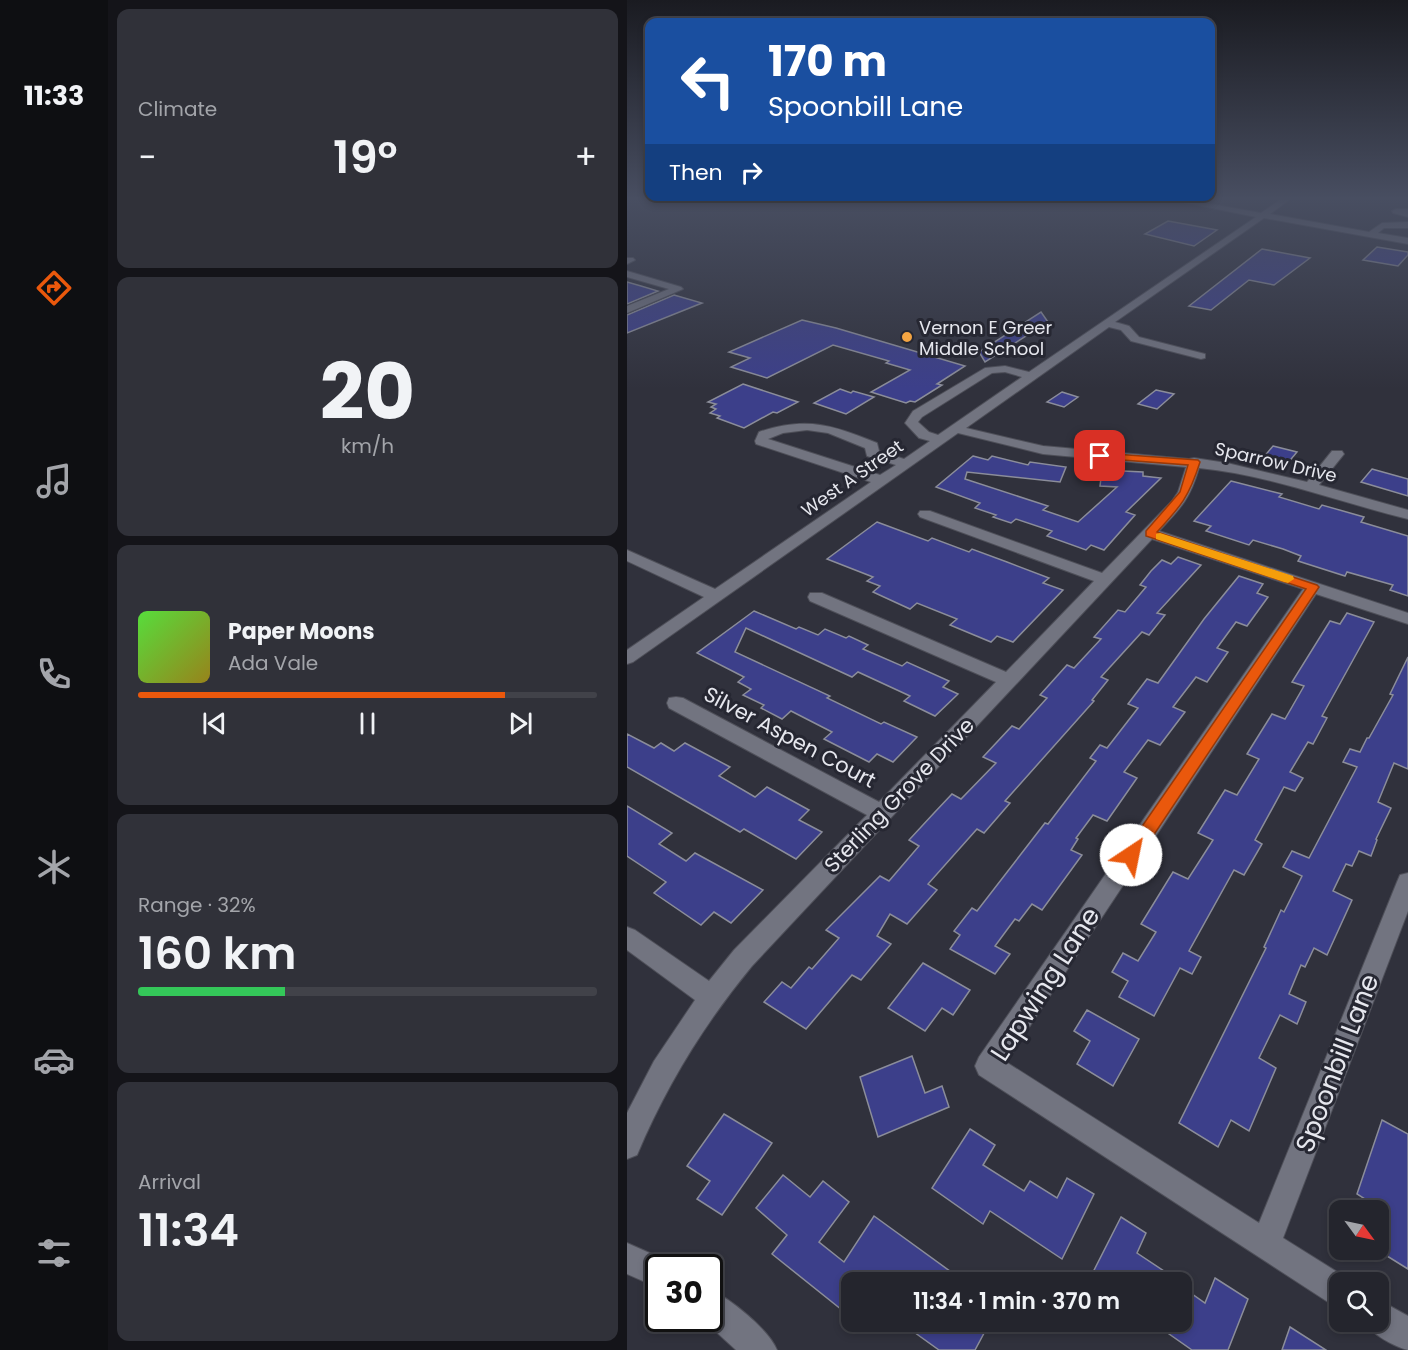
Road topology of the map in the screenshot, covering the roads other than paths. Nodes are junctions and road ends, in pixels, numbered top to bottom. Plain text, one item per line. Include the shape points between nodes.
1 (1193, 263) edge
2 (627, 274) edge
3 (627, 310) edge
4 (1102, 326) junction
5 (1201, 356) dead end
6 (1030, 376) junction
7 (957, 429) junction
8 (941, 440) junction
9 (1337, 454) dead end
10 (1194, 462) junction
11 (907, 464) junction
12 (883, 481) junction
13 (1310, 487) junction
14 (925, 514) dead end
15 (1408, 515) edge
16 (1150, 533) junction
17 (627, 555) edge
18 (1105, 580) junction
19 (1313, 587) junction
20 (715, 596) junction
21 (816, 597) dead end
22 (1408, 619) edge
23 (627, 658) edge
24 (1009, 680) junction
25 (676, 703) dead end
26 (882, 813) junction
27 (1408, 882) edge
28 (627, 937) edge
29 (710, 996) junction
30 (627, 1145) edge
31 (1266, 1244) junction
32 (627, 1258) edge
33 (645, 1266) edge
34 (1329, 1285) edge
35 (723, 1317) edge
36 (1389, 1323) edge
37 (1408, 1335) edge
38 (761, 1350) edge

1 - 4 street, West A Street
2 - 3 street via 678,289
4 - 5 street via 1125,328 1135,339
4 - 6 street, West A Street
6 - 7 street, West A Street
6 - 8 street via 1005,369 989,370 917,414 911,423 924,435
7 - 8 street, West A Street
7 - 10 street, Sparrow Drive via 1043,450
8 - 11 street, West A Street
9 - 13 street
10 - 13 street, Sparrow Drive
10 - 16 street, Sterling Grove Drive via 1185,492
11 - 12 street, West A Street
11 - 12 street via 872,453 872,446 849,436 812,425 785,426 764,435 761,441
12 - 20 street, West A Street
13 - 15 street, Sparrow Drive
14 - 18 street
16 - 18 street, Sterling Grove Drive
16 - 19 street
17 - 20 street
18 - 24 street, Sterling Grove Drive
19 - 22 street
19 - 31 street, Lapwing Lane via 988,1066
20 - 23 street, West A Street
21 - 24 street
24 - 26 street, Sterling Grove Drive
25 - 26 street, Silver Aspen Court
26 - 29 street, Sterling Grove Drive
27 - 31 street, Spoonbill Lane
28 - 29 street
29 - 30 street, Sterling Grove Drive via 674,1048
31 - 34 street, Lapwing Lane
32 - 33 street
35 - 38 street
36 - 37 street

